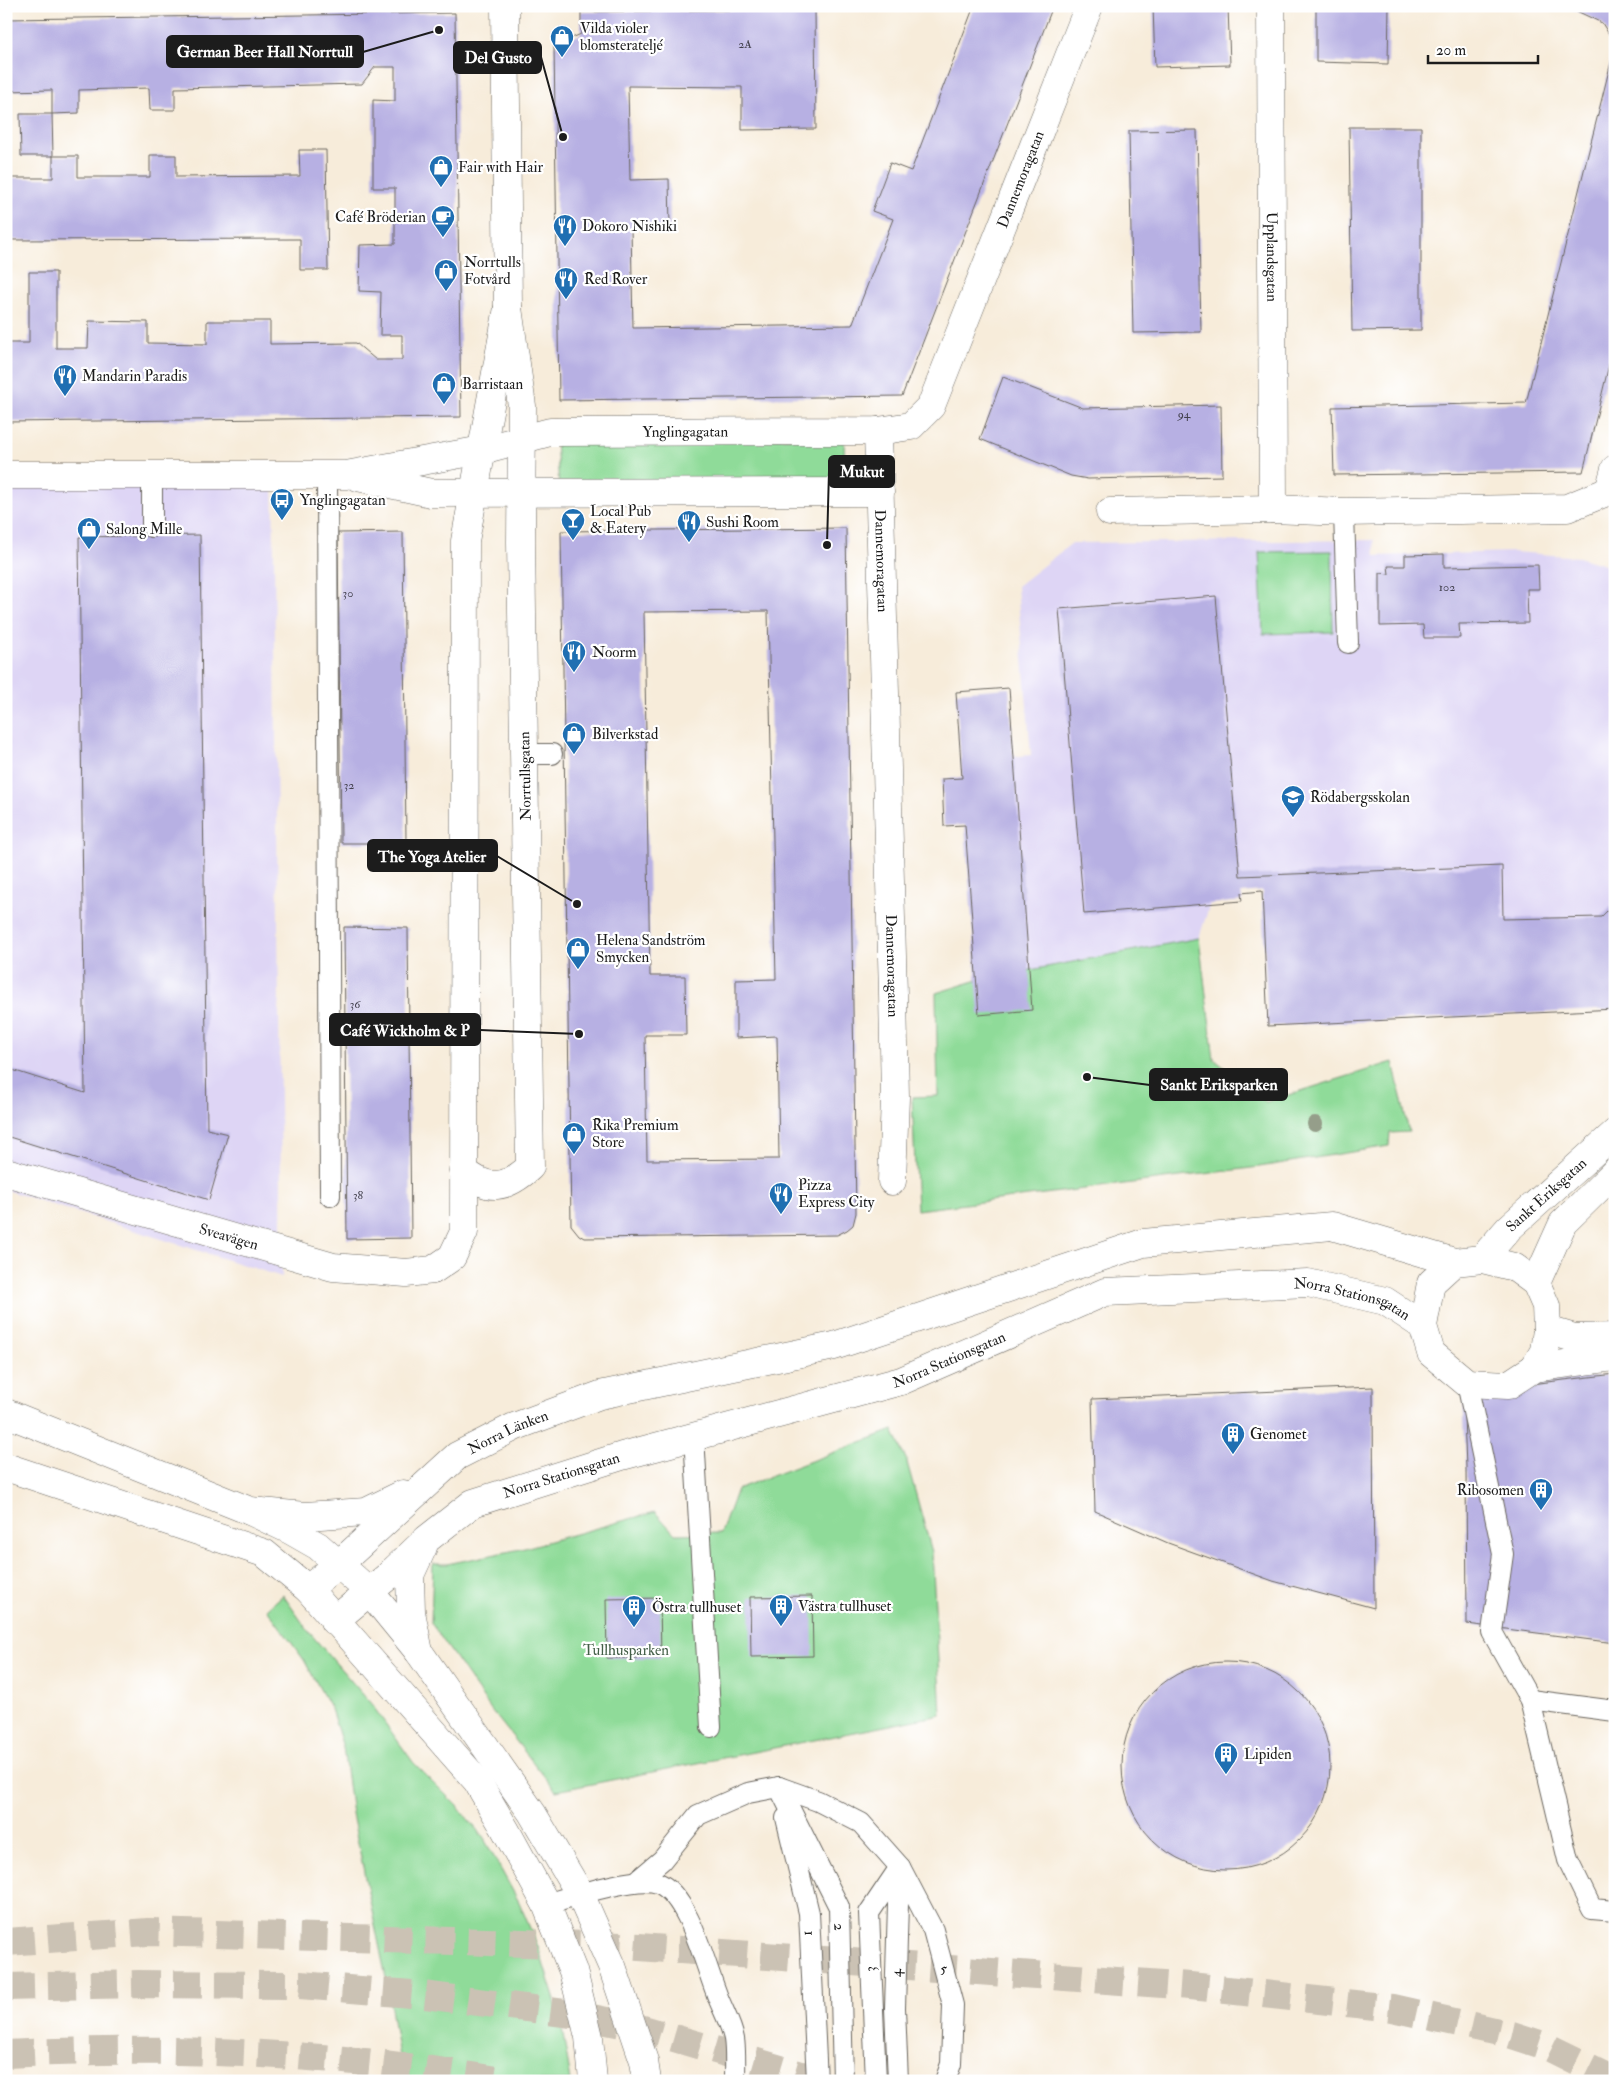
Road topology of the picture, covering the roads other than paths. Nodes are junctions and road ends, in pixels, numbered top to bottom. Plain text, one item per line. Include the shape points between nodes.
1 (505, 6) edge
2 (1089, 6) edge
3 (1271, 6) edge
4 (508, 308) junction
5 (878, 431) junction
6 (521, 439) junction
7 (482, 450) junction
8 (6, 475) edge
9 (152, 475) junction
10 (336, 475) junction
11 (1613, 486) edge
12 (880, 492) junction
13 (474, 493) junction
14 (521, 493) junction
15 (1273, 509) junction
16 (1110, 512) dead end
17 (1344, 512) junction
18 (152, 527) dead end
19 (1348, 643) dead end
20 (524, 754) junction
21 (552, 754) dead end
22 (1615, 1133) edge
23 (463, 1170) junction
24 (6, 1172) edge
25 (1615, 1172) edge
26 (892, 1181) dead end
27 (330, 1196) dead end
28 (452, 1257) joint
29 (1482, 1259) junction
30 (1454, 1262) junction
31 (1536, 1283) junction
32 (1423, 1326) junction
33 (1548, 1330) junction
34 (1615, 1337) edge
35 (1615, 1357) edge
36 (1534, 1368) junction
37 (1467, 1384) junction
38 (6, 1413) edge
39 (694, 1436) junction
40 (6, 1467) edge
41 (425, 1484) junction
42 (250, 1511) junction
43 (427, 1539) junction
44 (339, 1564) junction
45 (308, 1589) junction
46 (370, 1592) junction
47 (334, 1621) junction
48 (418, 1652) junction
49 (1530, 1700) junction
50 (1615, 1711) edge
51 (711, 1727) dead end
52 (779, 1787) junction
53 (900, 1867) junction
54 (637, 1881) junction
55 (580, 1894) junction
56 (546, 1904) junction
57 (1615, 1911) edge
58 (593, 2081) edge
59 (647, 2081) edge
60 (735, 2081) edge
61 (817, 2081) edge
62 (843, 2081) edge
63 (876, 2081) edge
64 (898, 2081) edge
65 (945, 2081) edge

1 - 4 street, Norrtullsgatan
2 - 5 street, Dannemoragatan via 931,406 911,426
3 - 15 street, Upplandsgatan
4 - 6 street, Norrtullsgatan via 522,406
4 - 7 street, Norrtullsgatan
5 - 6 street, Ynglingagatan via 550,432
5 - 12 street, Dannemoragatan
6 - 7 street, Ynglingagatan
6 - 14 street, Norrtullsgatan
7 - 10 street, Ynglingagatan
7 - 13 street, Norrtullsgatan
8 - 9 street, Ynglingagatan
9 - 10 street, Ynglingagatan
9 - 18 lane
10 - 13 street, Ynglingagatan via 431,493
10 - 27 lane
11 - 17 street via 1567,508
12 - 14 street, Ynglingagatan
12 - 26 street, Dannemoragatan via 893,994
13 - 14 street, Ynglingagatan
13 - 23 street, Norrtullsgatan via 465,541
14 - 20 street, Norrtullsgatan
15 - 16 street
15 - 17 street
17 - 19 lane
20 - 21 lane
20 - 23 street, Norrtullsgatan via 530,1167 516,1180 495,1186 476,1181
22 - 29 street, Sankt Eriksgatan via 1510,1228
23 - 28 street, Norrtullsgatan via 464,1232
24 - 28 street, Sveavägen via 333,1267 406,1273 433,1270
25 - 31 street, Sankt Eriksgatan via 1563,1223
29 - 30 street
29 - 31 street via 1514,1267
30 - 32 street, Norra Stationsgatan via 1431,1283
30 - 41 street, Norra Länken via 1332,1226 1143,1243 834,1346 600,1395 514,1427 457,1456
31 - 33 street via 1546,1306
32 - 37 street, Norra Stationsgatan via 1431,1354
32 - 39 street, Norra Stationsgatan via 1385,1301 1308,1283 1105,1292 901,1381
33 - 34 street via 1574,1338
33 - 36 street via 1544,1351
35 - 36 street
36 - 37 street via 1508,1385
37 - 49 lane via 1503,1554 1492,1632
38 - 42 street
39 - 43 street, Norra Stationsgatan via 472,1503
39 - 51 lane
40 - 45 street via 264,1553
41 - 42 street via 366,1512 305,1516
41 - 44 street
42 - 44 street via 318,1546
43 - 46 street
43 - 48 street via 410,1575 411,1612
44 - 45 street
44 - 46 street
45 - 47 street
46 - 47 street
46 - 48 street
47 - 56 street via 477,1781
48 - 55 street via 532,1813
49 - 50 lane
49 - 57 lane via 1568,1860 1592,1909
52 - 53 lane, 5 via 818,1801 862,1823
52 - 54 lane via 748,1792 698,1815 662,1860
52 - 61 lane, 1 via 809,1913
52 - 62 lane, 2 via 839,1907
53 - 63 lane, 3 via 869,1914
53 - 64 lane, 4 via 895,2008
53 - 65 lane, 5 via 933,1930 953,2005 951,2064
54 - 55 lane
54 - 60 lane via 657,1883 668,1889 698,1940 734,2039
55 - 56 lane
55 - 59 street via 612,1966 644,2061
56 - 58 street via 573,1971 589,2037

